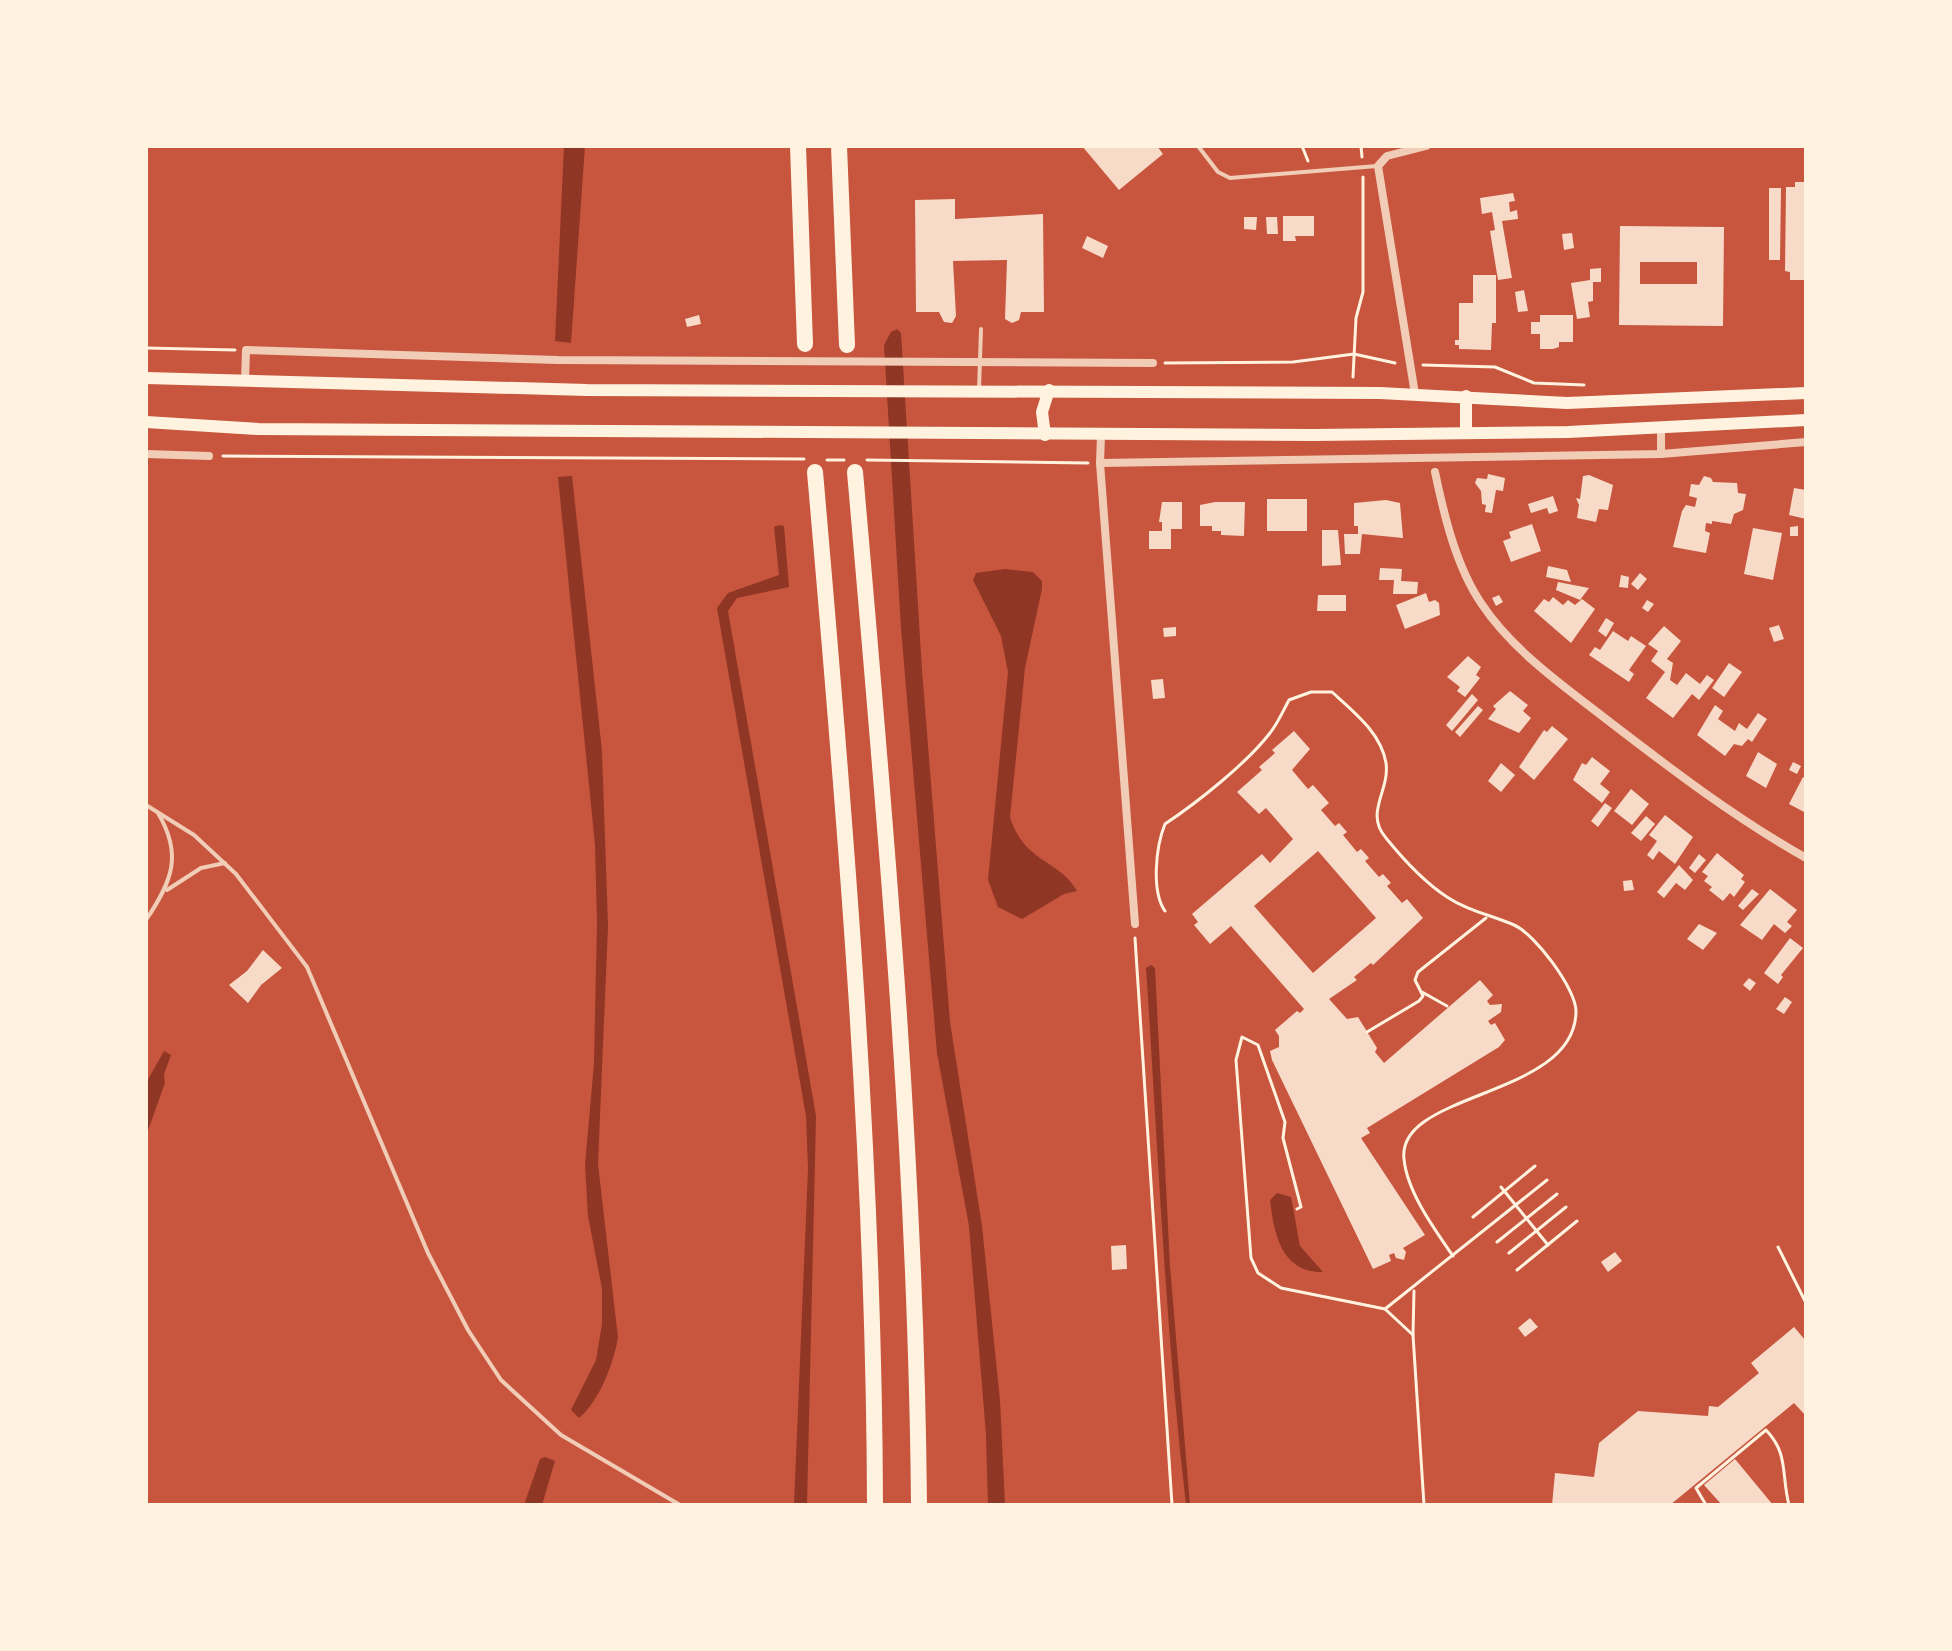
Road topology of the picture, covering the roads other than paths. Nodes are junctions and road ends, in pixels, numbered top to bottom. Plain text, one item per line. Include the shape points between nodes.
1 (798, 146) edge
2 (839, 146) edge
3 (1198, 146) edge
4 (1426, 146) edge
5 (1380, 163) junction
6 (981, 329) dead end
7 (805, 344) dead end
8 (847, 345) dead end
9 (981, 361) junction
10 (1153, 363) road end
11 (146, 378) edge
12 (245, 382) junction
13 (979, 390) junction
14 (1049, 390) junction
15 (1806, 393) edge
16 (1415, 394) junction
17 (1466, 396) junction
18 (1806, 420) edge
19 (146, 422) edge
20 (1661, 427) junction
21 (1466, 433) junction
22 (1045, 435) junction
23 (1101, 435) junction
24 (1806, 442) edge
25 (146, 454) edge
26 (1661, 454) junction
27 (209, 456) road end
28 (1100, 463) junction
29 (815, 472) dead end
30 (855, 472) dead end
31 (1435, 472) dead end
32 (146, 805) edge
33 (157, 811) junction
34 (1806, 858) edge
35 (225, 863) junction
36 (165, 892) junction
37 (146, 920) edge
38 (1135, 924) road end
39 (680, 1505) edge
40 (875, 1505) edge
41 (919, 1505) edge

1 - 7 highway
2 - 8 highway
3 - 5 lane via 1218,172 1230,178
4 - 5 street
5 - 16 street
6 - 9 lane
9 - 10 street
9 - 12 street via 558,360 246,350
9 - 13 lane
11 - 12 main road
12 - 13 main road via 587,390
13 - 14 main road
14 - 16 main road
14 - 22 main road via 1042,412
15 - 17 main road via 1567,403
16 - 17 main road
17 - 21 main road
18 - 20 main road
19 - 22 main road via 258,429
20 - 21 main road
20 - 26 street
21 - 23 main road
22 - 23 main road
23 - 28 street
24 - 26 street
25 - 27 street
26 - 28 street
28 - 38 street
29 - 40 highway via 866,1132
30 - 41 highway via 908,1136
31 - 34 street via 1466,576 1502,631 1637,743 1747,825
32 - 33 lane
33 - 35 lane
33 - 36 lane via 174,853
35 - 36 lane via 201,868
35 - 39 lane via 307,967 428,1253 501,1380 561,1435
36 - 37 lane

